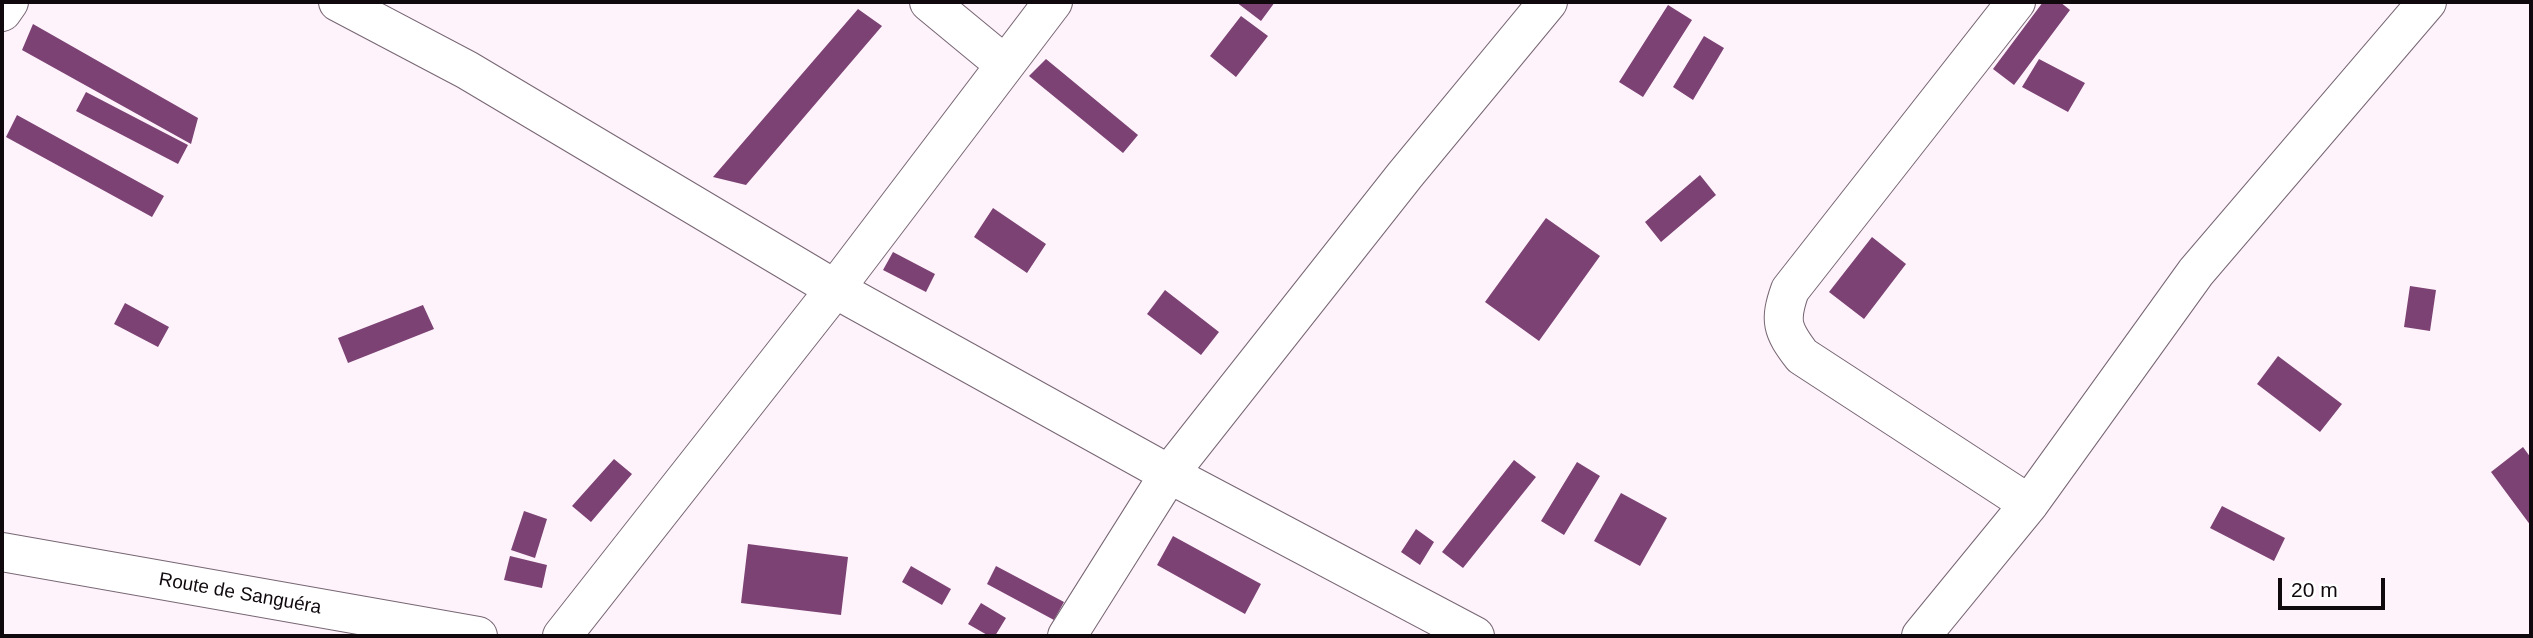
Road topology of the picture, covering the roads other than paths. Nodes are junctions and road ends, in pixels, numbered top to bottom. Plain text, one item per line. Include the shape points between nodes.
1 (9, 2) edge
2 (338, 2) edge
3 (929, 2) edge
4 (1053, 2) edge
5 (1548, 2) edge
6 (2015, 2) edge
7 (2427, 2) edge
8 (2, 12) edge
9 (1004, 64) junction
10 (835, 289) junction
11 (1169, 474) junction
12 (2029, 504) junction
13 (2, 552) edge
14 (478, 636) edge
15 (562, 636) edge
16 (1067, 636) edge
17 (1475, 636) edge
18 (1921, 636) edge

1 - 8 street
2 - 10 street via 467,70
3 - 9 street
4 - 9 street
5 - 11 street
6 - 12 street via 1790,290 1784,309 1786,335 1802,356
7 - 12 street via 2196,272
9 - 10 street
10 - 11 street
10 - 15 street
11 - 16 street
11 - 17 street
12 - 18 street
13 - 14 street, Route de Sanguéra

